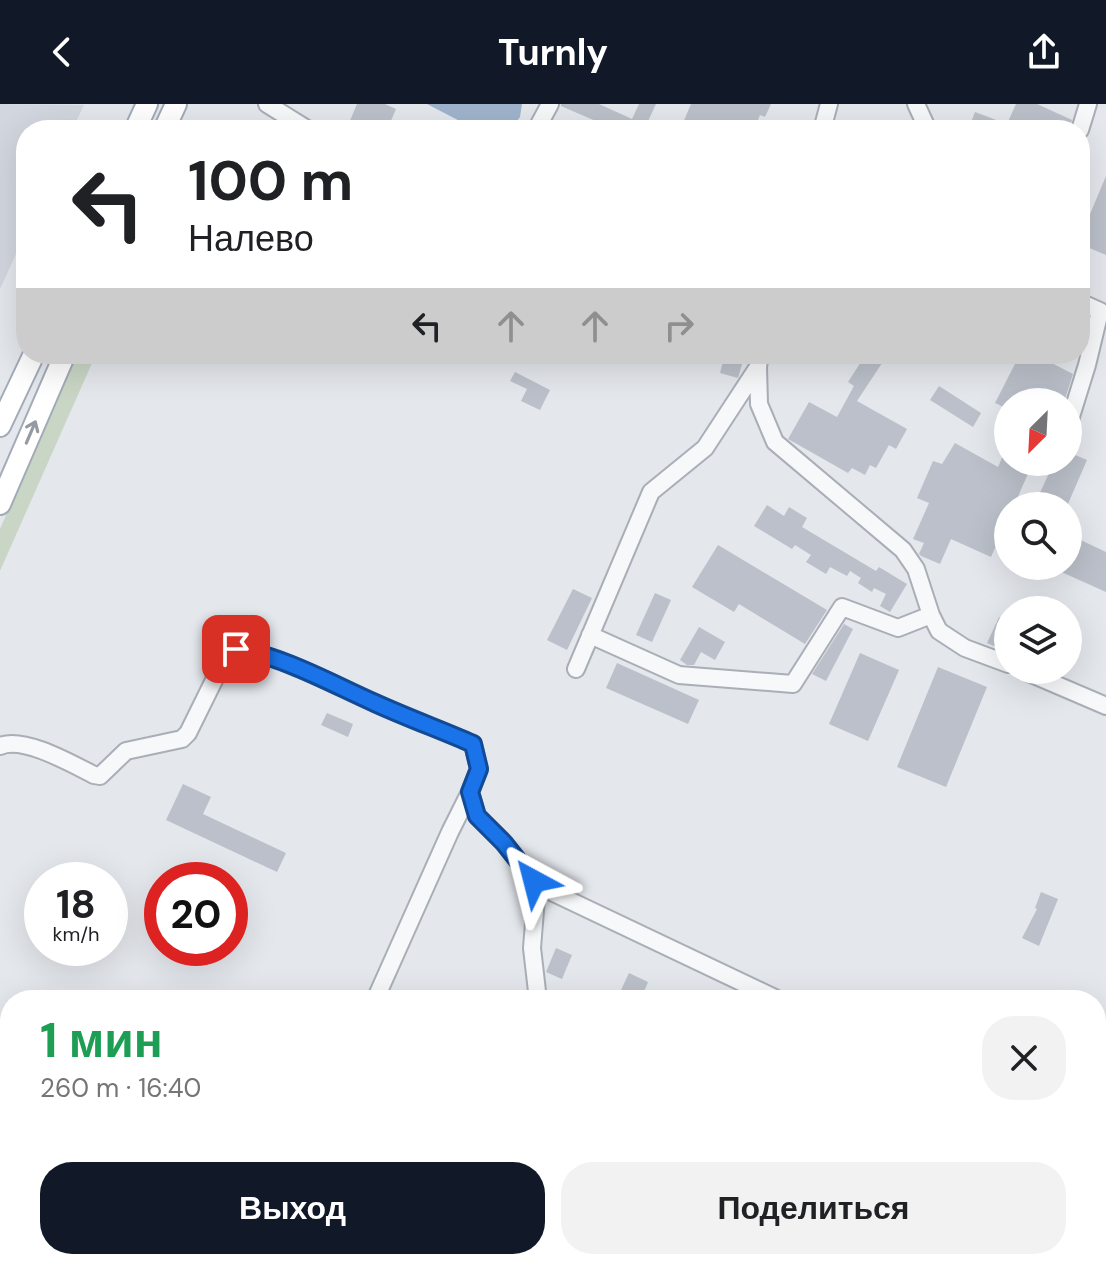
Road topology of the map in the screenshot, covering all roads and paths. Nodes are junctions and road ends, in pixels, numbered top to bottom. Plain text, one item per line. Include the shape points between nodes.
1 (267, 104) edge
2 (293, 120) edge
3 (1090, 306) edge
4 (1090, 353) edge
5 (29, 364) edge
6 (61, 364) edge
7 (757, 364) edge
8 (759, 364) edge
9 (1087, 364) edge
10 (1080, 388) edge
11 (0, 426) edge
12 (0, 504) edge
13 (931, 615) junction
14 (590, 635) junction
15 (994, 659) edge
16 (576, 669) dead end
17 (1055, 684) edge
18 (1106, 706) edge
19 (0, 746) edge
20 (470, 792) junction
21 (537, 885) junction
22 (379, 990) edge
23 (537, 990) edge
24 (758, 990) edge

1 - 2 street
3 - 4 street via 1100,311
5 - 11 main road
12 -> 6 main road
7 - 14 street via 705,448 651,492
8 - 13 street via 759,404 775,442 903,550 916,569
9 - 10 street
13 - 14 street via 898,628 842,607 793,684 679,675
13 - 15 street via 939,631
14 - 16 street
17 - 18 street
19 - 20 street via 44,751 100,776 126,751 182,739 225,658 236,649 253,651 473,744 479,769
20 - 21 street via 477,816
20 - 22 street
21 - 23 street via 532,948
21 - 24 street

